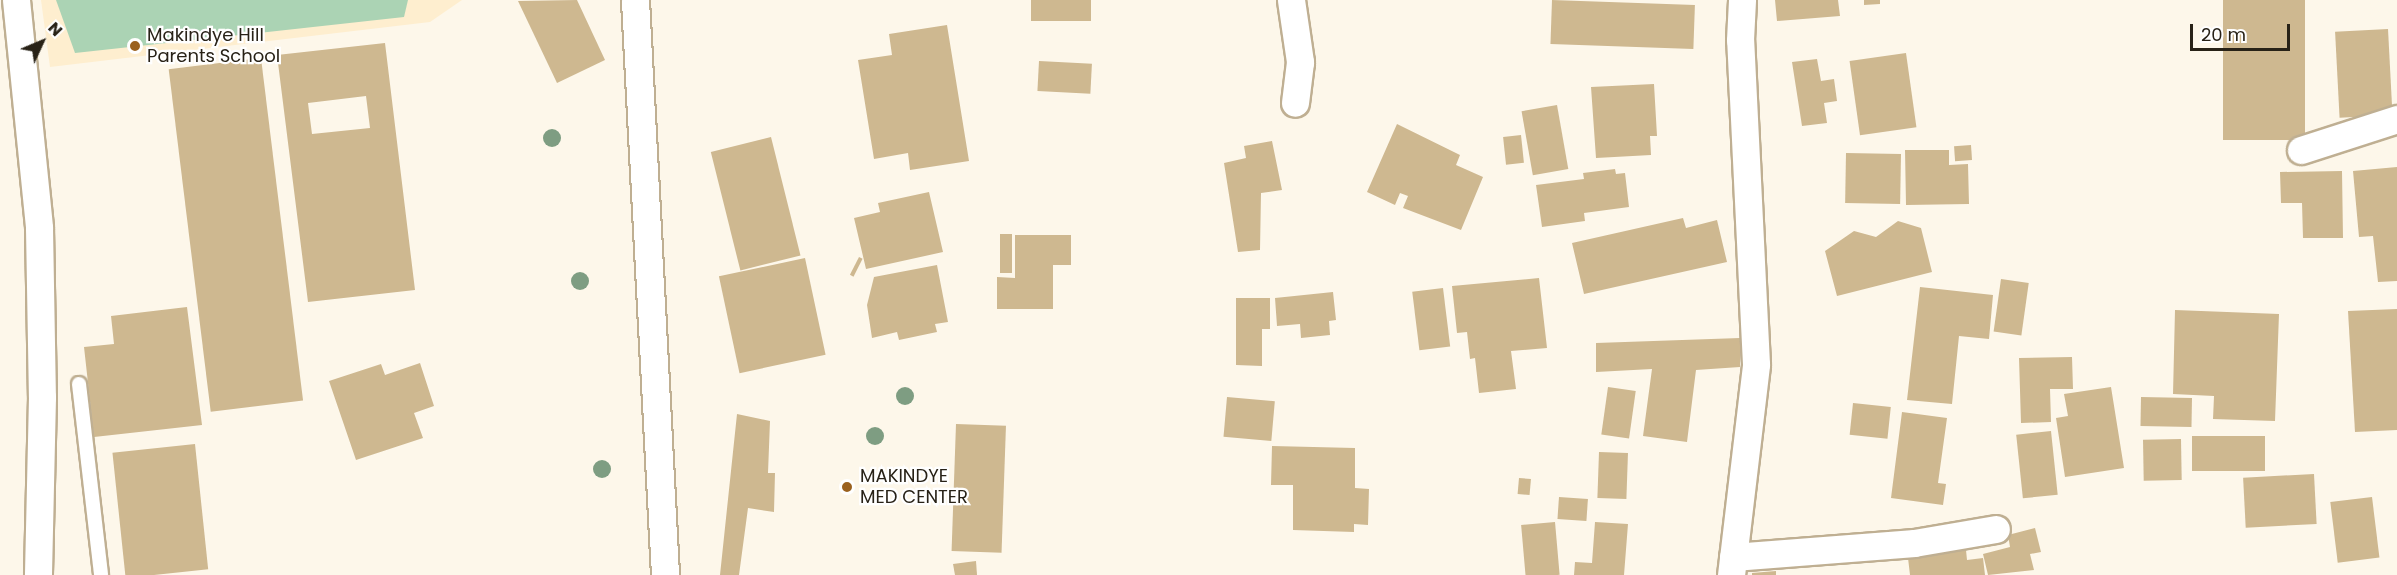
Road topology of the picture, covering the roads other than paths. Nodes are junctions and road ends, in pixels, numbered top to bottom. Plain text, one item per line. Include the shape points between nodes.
1 (16, 0) edge
2 (635, 0) edge
3 (1291, 0) edge
4 (1742, 0) edge
5 (1295, 103) dead end
6 (2397, 119) edge
7 (2301, 150) dead end
8 (79, 384) dead end
9 (1996, 529) dead end
10 (1732, 566) edge
11 (38, 575) edge
12 (101, 575) edge
13 (665, 575) edge

1 - 11 street via 39,250
2 - 13 street
3 - 5 street via 1300,62
4 - 10 street via 1740,40 1756,364
6 - 7 street
8 - 12 lane
9 - 10 street

